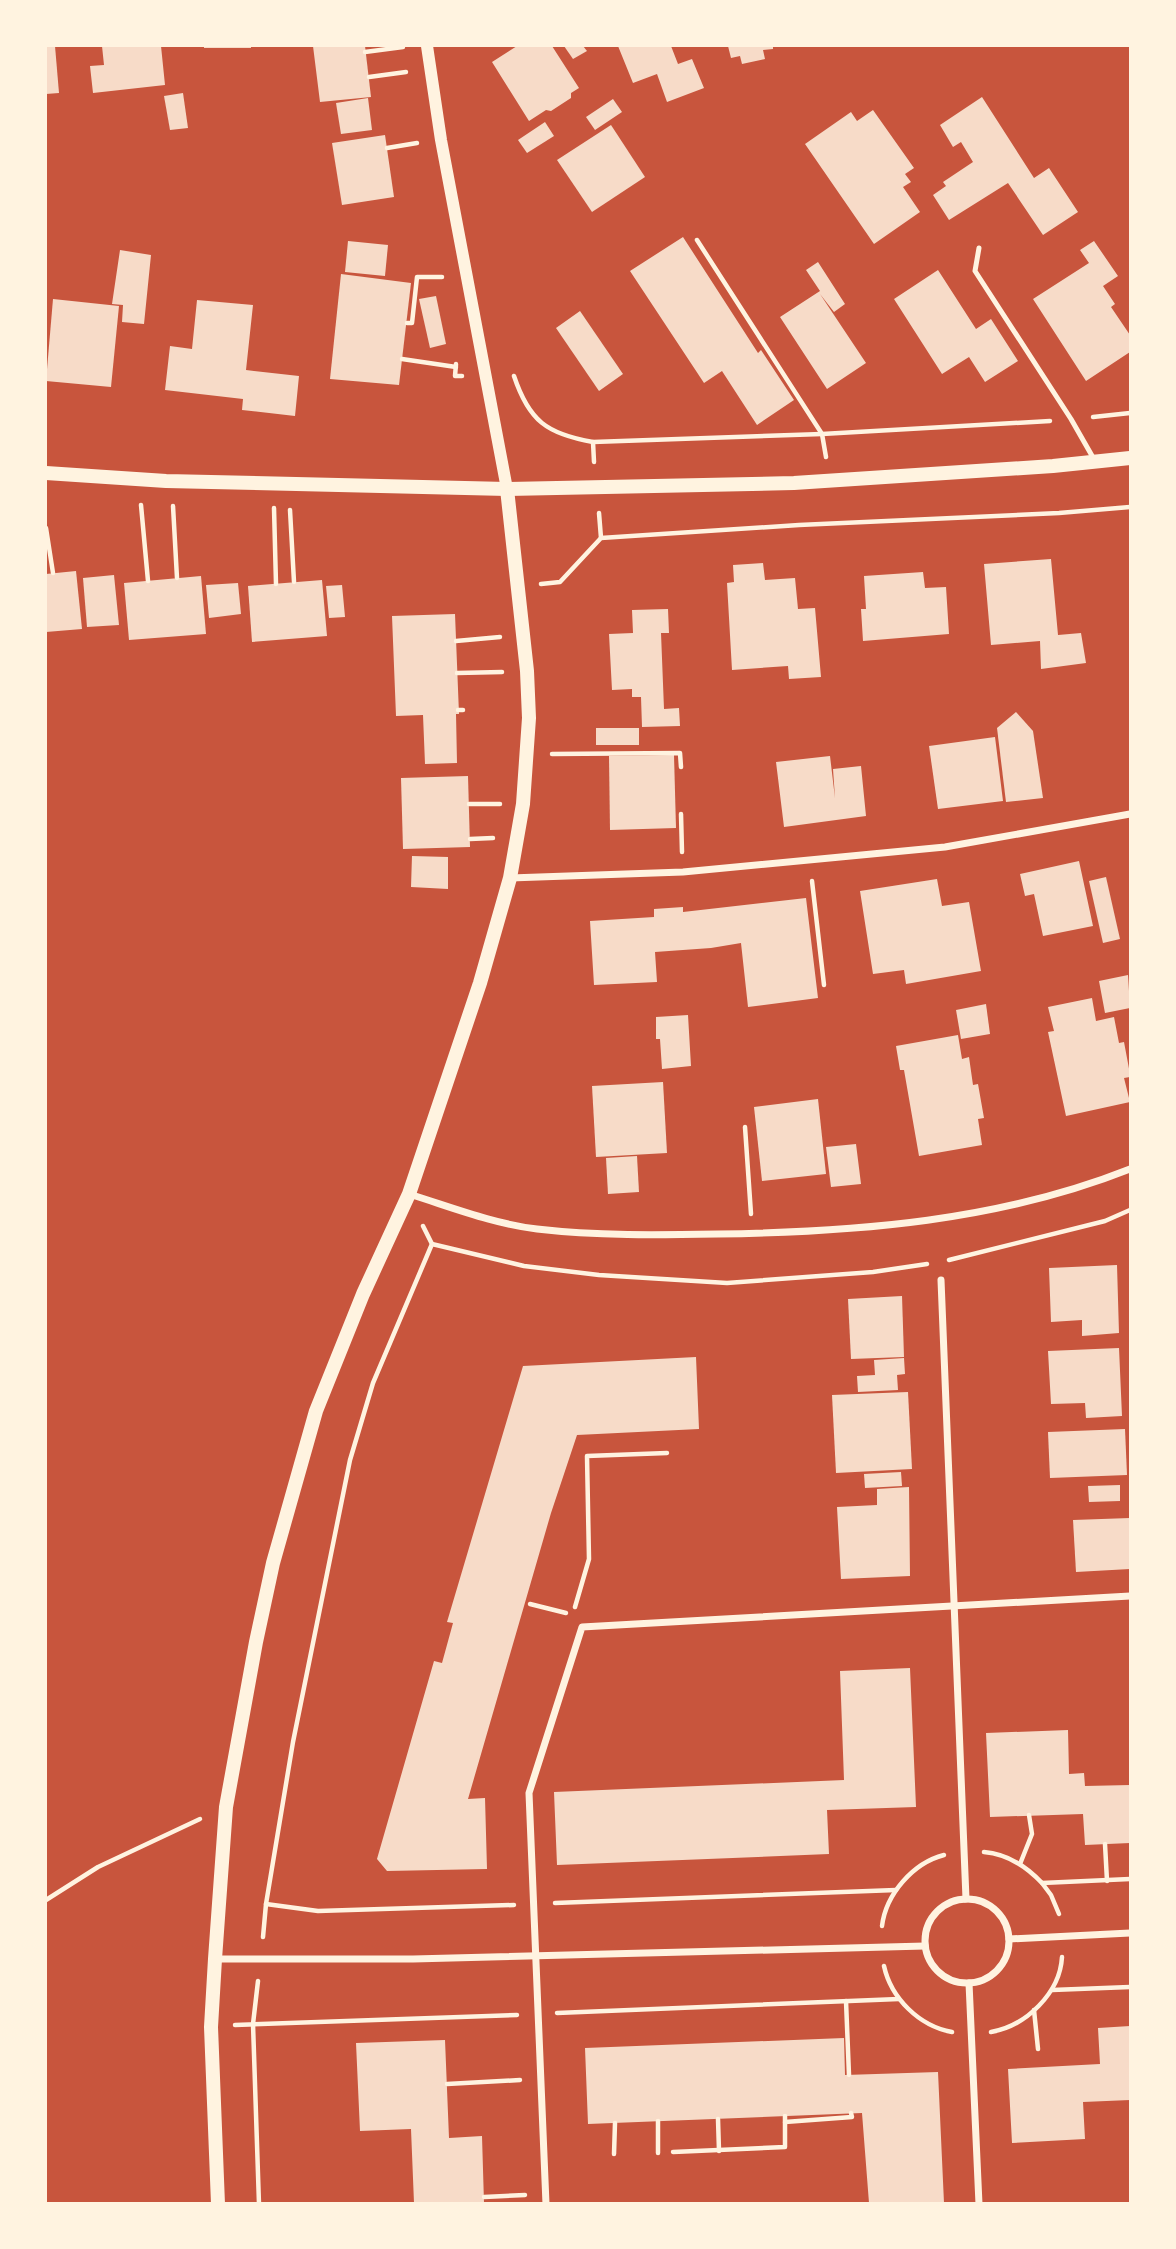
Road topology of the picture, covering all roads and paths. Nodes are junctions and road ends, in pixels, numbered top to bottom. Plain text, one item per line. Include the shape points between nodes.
1 (426, 46) edge
2 (404, 47) dead end
3 (365, 52) dead end
4 (430, 69) junction
5 (369, 77) dead end
6 (697, 240) dead end
7 (979, 248) dead end
8 (467, 276) junction
9 (407, 323) dead end
10 (402, 359) dead end
11 (456, 367) dead end
12 (511, 368) dead end
13 (1130, 413) edge
14 (1071, 419) junction
15 (822, 434) junction
16 (1130, 458) edge
17 (1096, 462) junction
18 (46, 473) edge
19 (138, 480) junction
20 (172, 481) junction
21 (830, 481) junction
22 (281, 484) junction
23 (507, 489) junction
24 (1130, 507) edge
25 (46, 528) edge
26 (53, 573) dead end
27 (177, 578) dead end
28 (148, 581) dead end
29 (294, 582) dead end
30 (276, 584) dead end
31 (519, 586) junction
32 (523, 635) junction
33 (456, 641) dead end
34 (527, 671) junction
35 (457, 673) dead end
36 (527, 754) junction
37 (681, 768) dead end
38 (681, 814) dead end
39 (1130, 814) edge
40 (810, 860) junction
41 (682, 872) junction
42 (510, 878) junction
43 (824, 985) dead end
44 (745, 1127) dead end
45 (1130, 1169) edge
46 (409, 1194) junction
47 (1130, 1210) edge
48 (752, 1234) junction
49 (942, 1280) dead end
50 (667, 1453) dead end
51 (1130, 1596) edge
52 (530, 1604) dead end
53 (954, 1604) junction
54 (226, 1807) junction
55 (1029, 1815) dead end
56 (1105, 1844) dead end
57 (964, 1851) junction
58 (1020, 1864) junction
59 (1130, 1879) edge
60 (1107, 1881) junction
61 (1042, 1884) junction
62 (896, 1890) junction
63 (966, 1899) junction
64 (46, 1900) edge
65 (266, 1904) junction
66 (533, 1904) junction
67 (1130, 1933) edge
68 (1064, 1937) junction
69 (1009, 1939) junction
70 (925, 1946) junction
71 (880, 1947) junction
72 (536, 1956) junction
73 (215, 1959) junction
74 (261, 1960) junction
75 (970, 1983) junction
76 (1130, 1987) edge
77 (1051, 1990) junction
78 (899, 1999) junction
79 (846, 2001) junction
80 (1034, 2010) junction
81 (538, 2014) junction
82 (253, 2024) junction
83 (972, 2035) junction
84 (1038, 2049) dead end
85 (849, 2075) dead end
86 (541, 2079) junction
87 (447, 2084) dead end
88 (851, 2113) dead end
89 (718, 2119) dead end
90 (658, 2121) dead end
91 (615, 2123) dead end
92 (719, 2151) junction
93 (673, 2152) dead end
94 (658, 2153) dead end
95 (614, 2154) dead end
96 (545, 2194) junction
97 (484, 2197) dead end
98 (218, 2203) edge
99 (259, 2203) edge
100 (546, 2203) edge
101 (979, 2203) edge

1 - 4 street
2 - 3 path
4 - 5 path
4 - 8 street
6 - 15 path
7 - 14 lane via 975,271
8 - 9 path via 417,276 412,323
8 - 23 street
10 - 11 path
12 - 15 path via 521,398 538,421 566,438 593,442
13 - 14 path
14 - 15 path
14 - 17 lane
15 - 21 path
16 - 17 main road
17 - 21 main road
18 - 19 main road
19 - 20 main road
19 - 28 path
20 - 22 main road
20 - 27 path
21 - 23 main road
22 - 23 main road
22 - 29 path
22 - 30 path
23 - 31 main road
24 - 31 path via 601,538 560,582
25 - 26 path
31 - 32 main road
32 - 33 path
32 - 34 main road
34 - 35 path
34 - 36 main road
36 - 37 path via 680,753
36 - 42 main road
38 - 41 path
39 - 40 street via 945,847
40 - 41 street
40 - 43 path
41 - 42 street
42 - 46 main road
44 - 48 path
45 - 48 street via 1083,1188 934,1221
46 - 48 street via 498,1222 537,1229
46 - 54 main road via 316,1412 270,1576
47 - 65 path via 1105,1221 940,1262 727,1283 524,1266 432,1244 373,1383 350,1460 293,1742
49 - 53 street
50 - 52 path via 587,1456 589,1559 573,1615
51 - 53 street
53 - 57 street
53 - 66 street via 582,1627 529,1793
54 - 64 path via 98,1867
54 - 73 main road
55 - 58 path via 1032,1834
56 - 60 path
57 - 58 path via 993,1853
57 - 62 path via 925,1863
57 - 63 street
58 - 61 path
59 - 60 path
60 - 61 path
61 - 68 path via 1057,1908
62 - 66 path
62 - 71 path via 884,1917
63 - 69 street via 996,1910
63 - 70 street via 938,1910 927,1926
65 - 66 path via 318,1911
65 - 74 path
66 - 72 street
67 - 68 street
68 - 69 street
68 - 77 path via 1062,1964
69 - 75 street via 1006,1958 995,1973
70 - 71 street
70 - 75 street via 940,1974
71 - 72 street
71 - 78 path via 886,1975
72 - 74 street
72 - 81 street
73 - 74 street
73 - 98 main road via 211,2027
74 - 82 path
75 - 83 street
76 - 77 path
77 - 80 path
78 - 79 path
78 - 83 path via 914,2014 944,2031
79 - 81 path
79 - 85 path
80 - 83 path via 1003,2030
80 - 84 path
81 - 82 path
81 - 86 street
82 - 99 path
83 - 101 street
86 - 87 path
86 - 96 street
88 - 92 path via 852,2117 785,2119 785,2147
89 - 92 path
90 - 94 path
91 - 95 path
92 - 93 path
96 - 97 path
96 - 100 street

